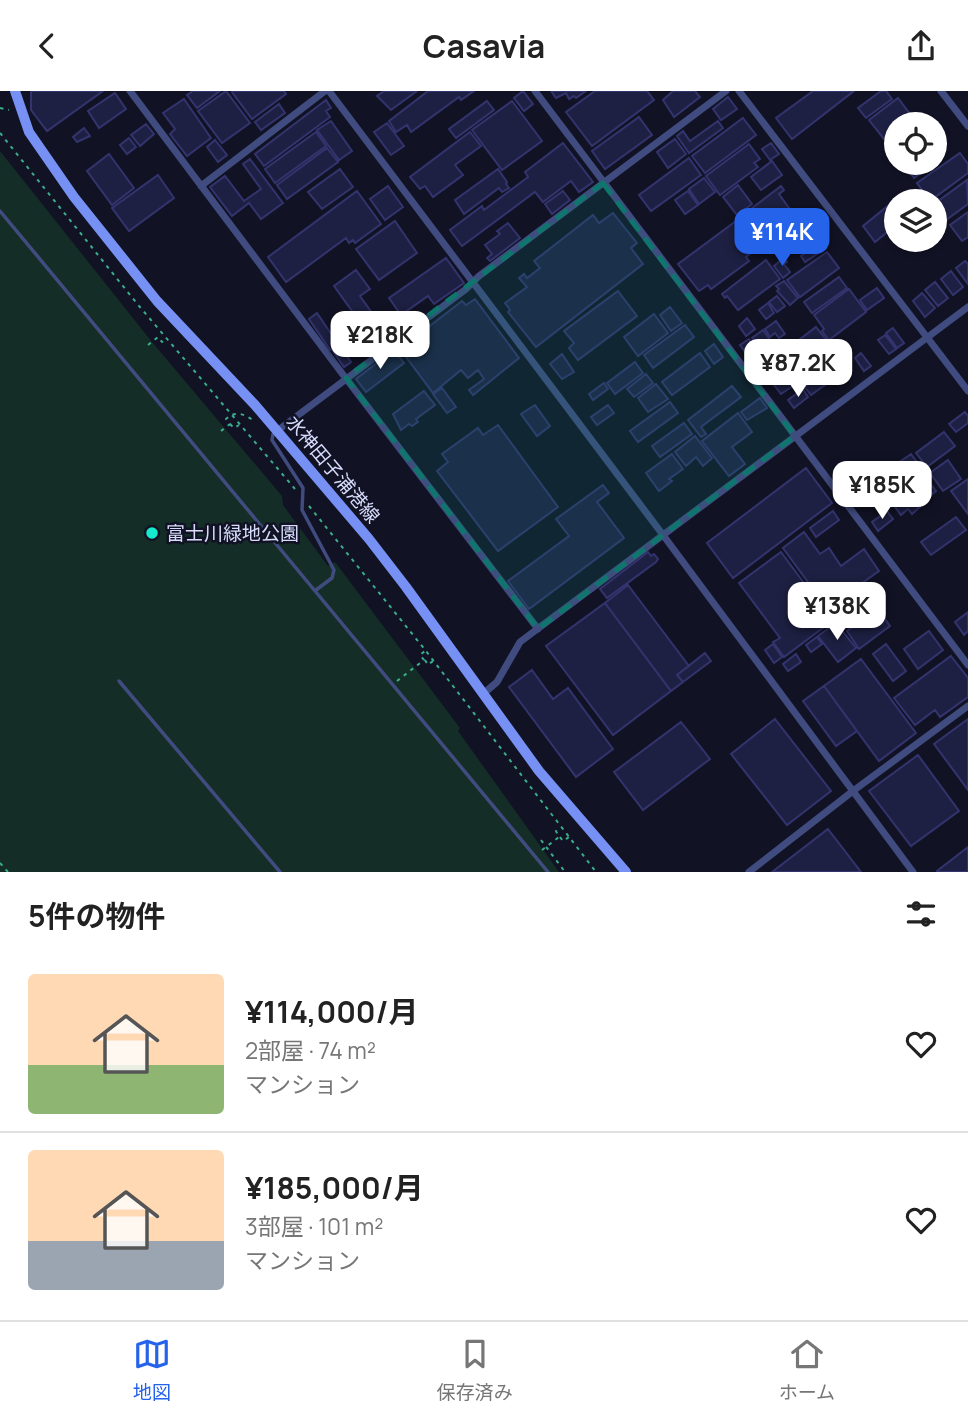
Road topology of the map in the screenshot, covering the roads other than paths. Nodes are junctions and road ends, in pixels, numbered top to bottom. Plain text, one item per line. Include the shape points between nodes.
1 (15, 91) edge
2 (130, 91) edge
3 (327, 91) edge
4 (535, 91) edge
5 (726, 91) edge
6 (738, 91) edge
7 (941, 91) edge
8 (968, 126) edge
9 (603, 183) junction
10 (201, 186) junction
11 (0, 211) edge
12 (473, 282) junction
13 (968, 307) edge
14 (927, 338) junction
15 (346, 378) junction
16 (968, 391) edge
17 (277, 431) junction
18 (795, 436) junction
19 (663, 535) junction
20 (316, 590) junction
21 (538, 629) junction
22 (968, 665) edge
23 (119, 681) dead end
24 (483, 694) junction
25 (968, 706) edge
26 (853, 791) junction
27 (280, 872) edge
28 (548, 872) edge
29 (626, 872) edge
30 (749, 872) edge
31 (913, 872) edge

1 - 17 main road, 水神田子浦港線 via 30,132 74,197 174,321
2 - 10 street
3 - 10 street
3 - 12 street
4 - 9 street
5 - 9 street
6 - 14 street
7 - 8 street
9 - 12 street
9 - 18 street
10 - 15 street
11 - 20 lane
12 - 15 street
12 - 19 street
13 - 14 street
14 - 16 street
14 - 18 street
15 - 17 street
15 - 21 street
17 - 20 lane via 272,440 303,488 302,510 334,570 332,578
17 - 24 main road, 水神田子浦港線 via 398,576
18 - 19 street
18 - 22 street
19 - 21 street
19 - 26 street
20 - 28 lane
21 - 24 street via 516,647 497,682
23 - 27 lane
24 - 29 main road, 水神田子浦港線 via 547,781
25 - 26 street
26 - 30 street
26 - 31 street

